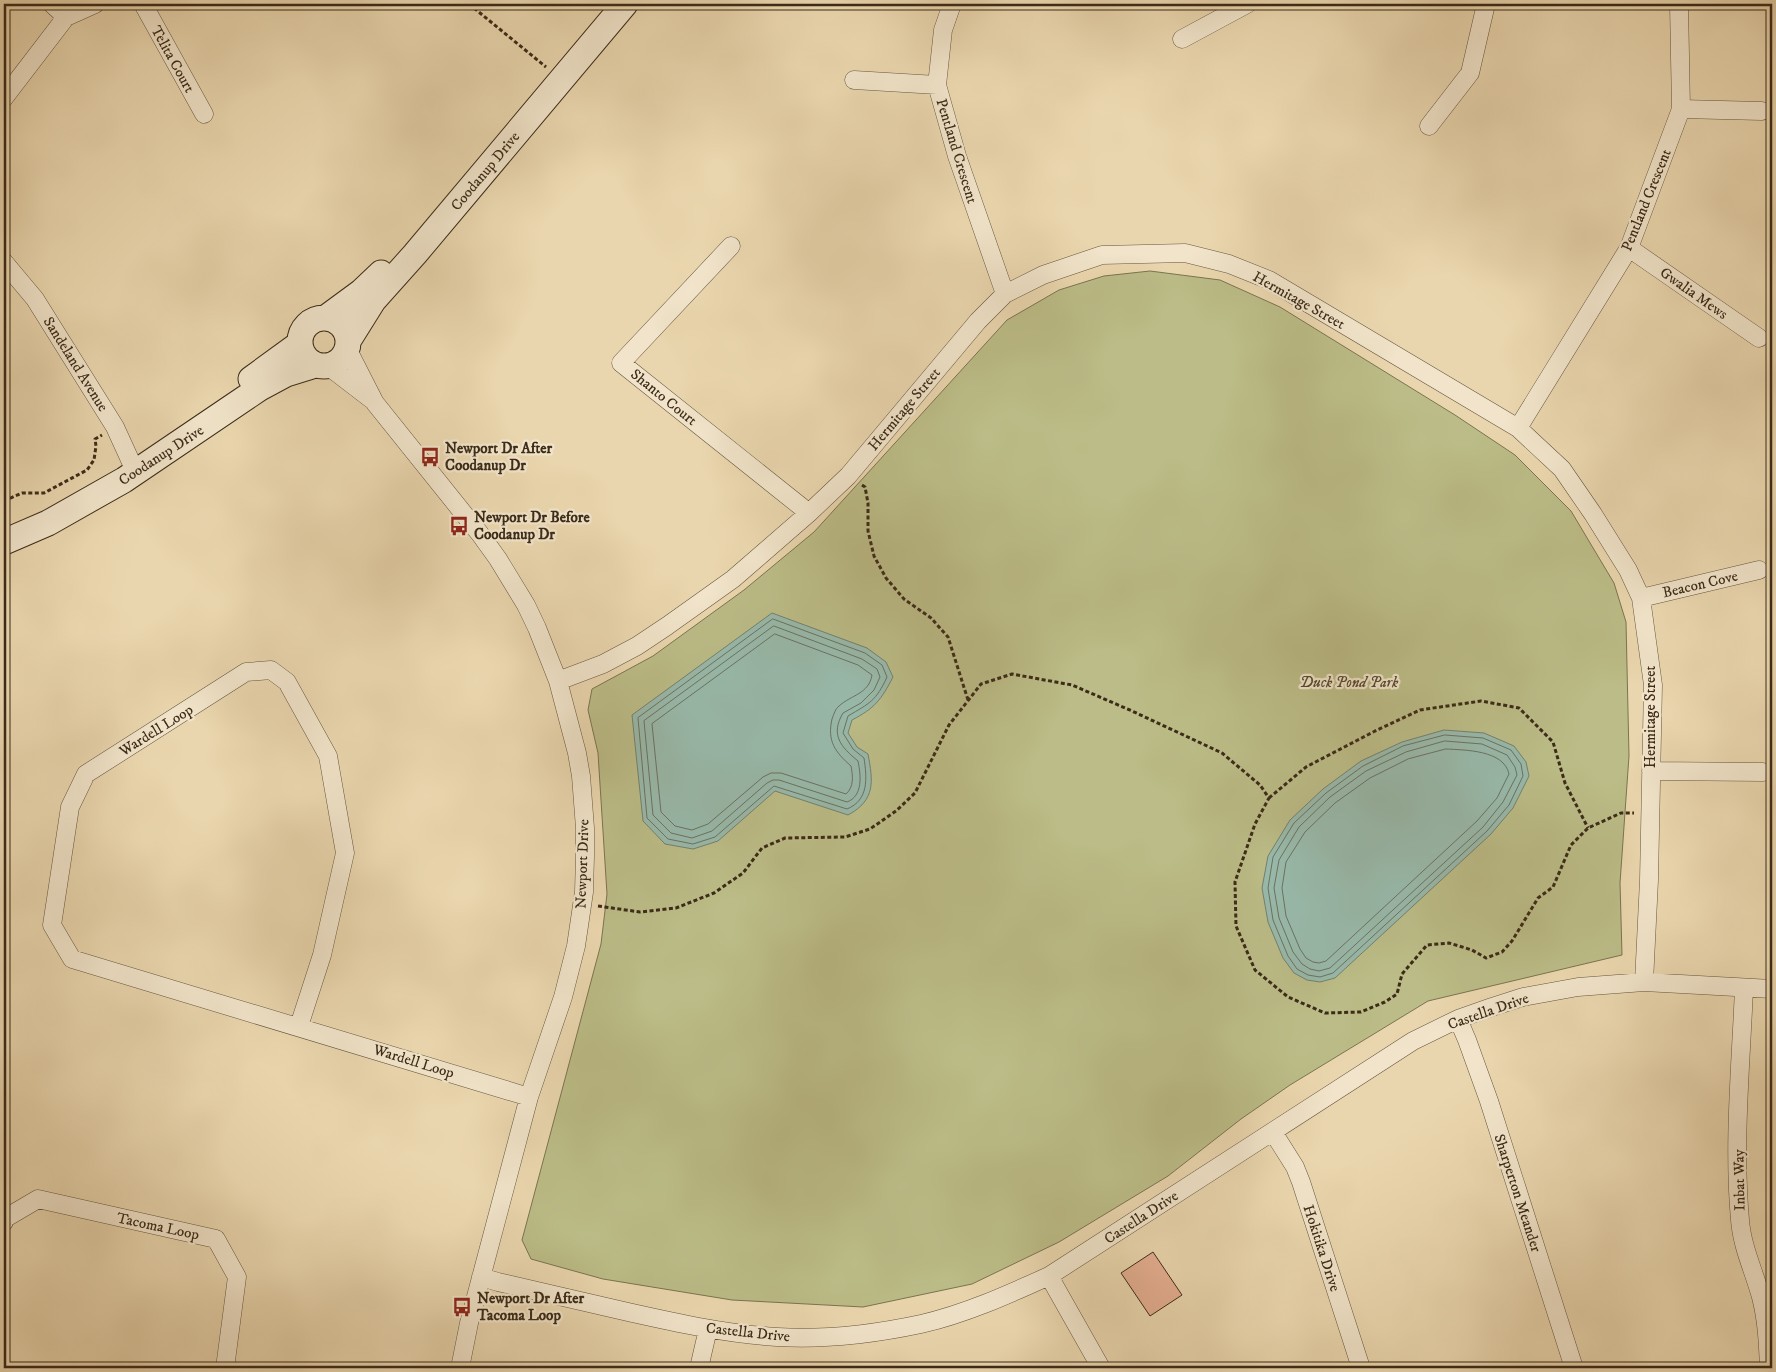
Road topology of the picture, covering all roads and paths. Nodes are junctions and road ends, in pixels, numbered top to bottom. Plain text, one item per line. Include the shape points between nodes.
1 (52, 4) edge
2 (96, 4) edge
3 (143, 4) edge
4 (469, 4) edge
5 (608, 4) edge
6 (625, 4) edge
7 (952, 4) edge
8 (1247, 4) edge
9 (1486, 4) edge
10 (1679, 4) edge
11 (66, 17) junction
12 (1182, 39) dead end
13 (552, 72) junction
14 (854, 80) dead end
15 (937, 85) junction
16 (4, 98) edge
17 (1681, 109) junction
18 (1762, 112) dead end
19 (204, 114) dead end
20 (1429, 126) dead end
21 (731, 246) dead end
22 (1629, 248) junction
23 (4, 262) edge
24 (1006, 294) junction
25 (327, 317) junction
26 (1759, 338) dead end
27 (299, 344) junction
28 (348, 345) junction
29 (322, 365) junction
30 (375, 403) junction
31 (115, 427) junction
32 (1518, 428) junction
33 (133, 466) junction
34 (856, 482) dead end
35 (4, 501) edge
36 (810, 513) junction
37 (4, 530) edge
38 (4, 542) edge
39 (1759, 570) dead end
40 (1641, 598) junction
41 (558, 681) junction
42 (968, 701) junction
43 (1651, 771) junction
44 (1763, 772) dead end
45 (1270, 798) junction
46 (1636, 813) dead end
47 (1588, 828) junction
48 (594, 906) dead end
49 (1644, 982) junction
50 (1744, 988) junction
51 (1772, 990) edge
52 (1458, 1019) junction
53 (299, 1026) junction
54 (529, 1097) junction
55 (1273, 1132) junction
56 (4, 1222) edge
57 (1049, 1276) junction
58 (481, 1277) junction
59 (708, 1329) junction
60 (225, 1368) edge
61 (460, 1368) edge
62 (700, 1368) edge
63 (1101, 1368) edge
64 (1360, 1368) edge
65 (1574, 1368) edge
66 (1769, 1368) edge

1 - 11 street
2 - 11 street
3 - 19 street, Telita Court
4 - 13 path
5 - 13 main road, Coodanup Drive
6 - 28 main road, Coodanup Drive via 373,301
7 - 15 street, Pentland Crescent via 943,30
8 - 12 street
9 - 20 street via 1470,73
10 - 17 street, Pentland Crescent
11 - 16 street
13 - 25 main road, Coodanup Drive via 397,256 361,292
14 - 15 street
15 - 24 street, Pentland Crescent via 957,156
17 - 18 street
17 - 22 street, Pentland Crescent
21 - 36 street, Shanto Court via 621,363
22 - 26 street, Gwalia Mews
22 - 32 street, Pentland Crescent
23 - 31 street, Sandeland Avenue via 35,299
24 - 32 street, Hermitage Street via 1043,275 1102,255 1185,253 1229,264 1269,280
24 - 36 street, Hermitage Street via 978,321 848,476
25 - 27 main road via 307,324
25 - 28 main road via 340,323 347,334
27 - 29 main road via 304,357
27 - 33 main road, Coodanup Drive
28 - 29 main road via 340,360
28 - 30 street, Newport Drive
29 - 30 street, Newport Drive
29 - 33 main road, Coodanup Drive via 286,374
30 - 41 street, Newport Drive via 498,558 538,628
31 - 33 street, Sandeland Avenue
31 - 35 path via 95,439 94,460 87,470 44,493 22,493
32 - 40 street, Hermitage Street via 1562,469 1594,514
33 - 37 main road, Coodanup Drive
33 - 38 main road, Coodanup Drive via 48,524
34 - 42 path via 865,487 868,530 874,556 886,578 904,599 931,618 948,637
36 - 41 street, Hermitage Street via 733,579 652,636 603,664
39 - 40 street, Beacon Cove
40 - 43 street, Hermitage Street via 1653,685
41 - 54 street, Newport Drive via 581,776 586,828 584,892 576,946 563,998
42 - 45 path via 981,684 1012,674 1072,685 1222,754 1260,785
42 - 48 path via 949,725 915,793 870,829 845,837 785,838 762,848 743,873 714,893 676,908 640,912
43 - 44 street
43 - 49 street, Hermitage Street
45 - 47 path via 1306,767 1420,710 1481,701 1519,708 1553,742 1565,783
45 - 47 path via 1255,824 1235,882 1236,926 1255,970 1288,997 1325,1014 1361,1012 1385,1002 1397,994 1402,974 1427,946 1449,943 1486,958 1502,952 1538,898 1553,887 1571,845
46 - 47 path via 1621,813
49 - 50 street, Castella Drive
49 - 52 street, Castella Drive via 1578,987 1523,997
50 - 51 street, Castella Drive
50 - 66 street, Inbat Way via 1737,1157 1740,1220 1766,1319
52 - 55 street, Castella Drive via 1413,1041
52 - 65 street, Sharperton Meander via 1489,1101
53 - 53 street, Wardell Loop via 72,959 52,925 70,807 86,774 246,672 271,670 287,682 328,756 345,853 322,956
53 - 54 street, Wardell Loop
54 - 58 street, Newport Drive
55 - 57 street, Castella Drive
55 - 64 street, Hokitika Drive via 1298,1174
56 - 60 street, Tacoma Loop via 4,1219 38,1200 216,1239 237,1277
57 - 59 street, Castella Drive via 957,1313 921,1324 869,1333 778,1337
57 - 63 street
58 - 59 street, Castella Drive
58 - 61 street, Newport Drive
59 - 62 street

